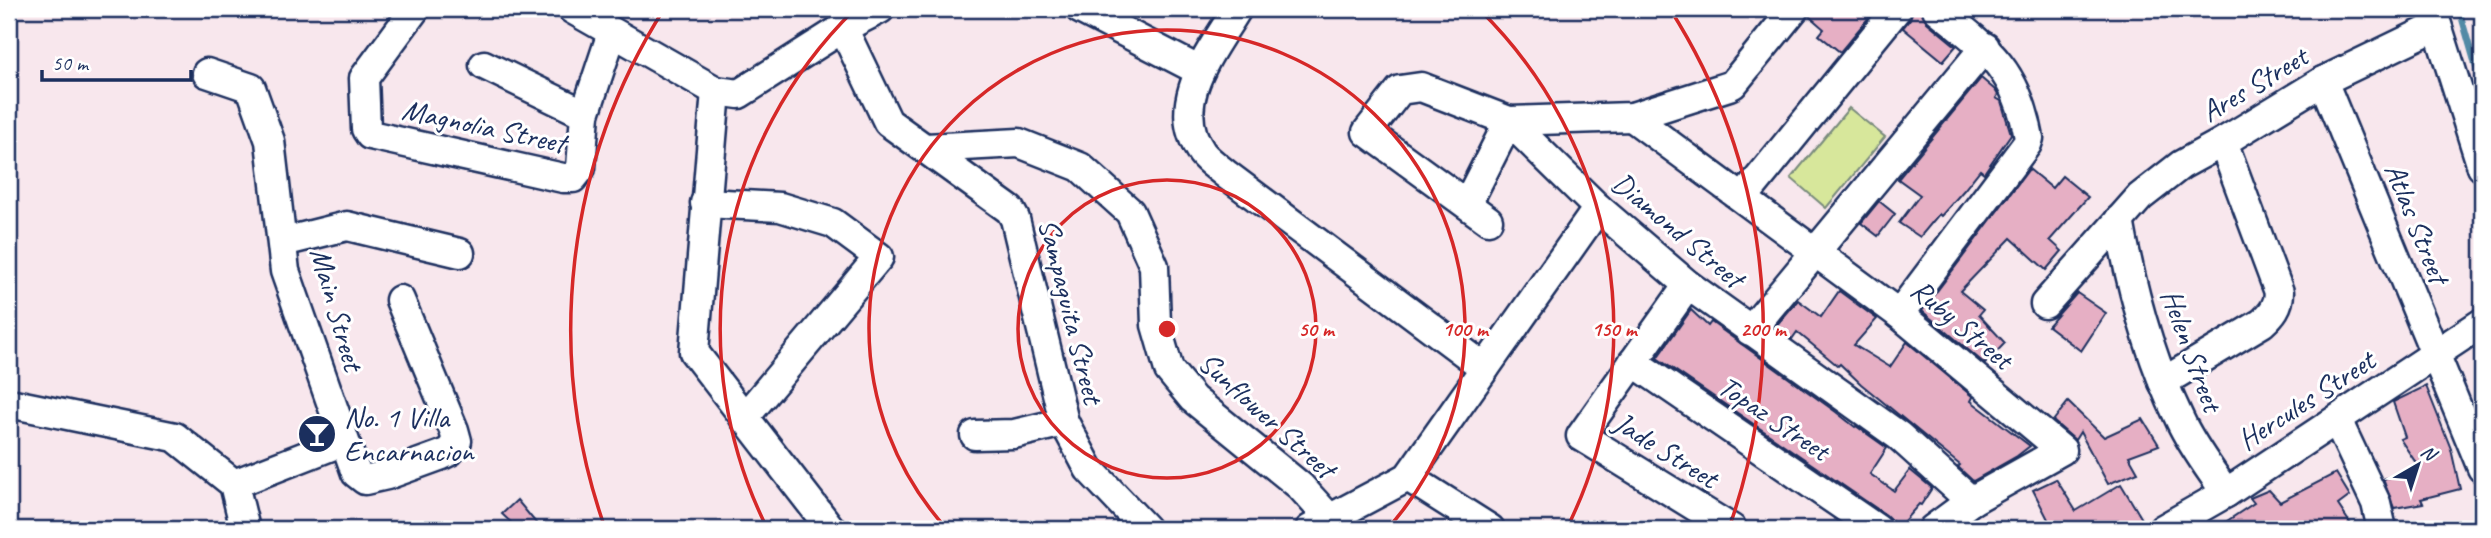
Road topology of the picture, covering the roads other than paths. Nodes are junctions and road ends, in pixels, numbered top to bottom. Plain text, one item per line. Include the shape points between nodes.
1 (415, 9) edge
2 (572, 9) edge
3 (1080, 9) edge
4 (1237, 9) edge
5 (1794, 9) edge
6 (1897, 9) edge
7 (1937, 9) edge
8 (862, 15) edge
9 (2434, 17) edge
10 (612, 33) junction
11 (1985, 47) junction
12 (484, 65) dead end
13 (1200, 71) junction
14 (207, 73) dead end
15 (2323, 80) junction
16 (716, 91) junction
17 (585, 114) junction
18 (1632, 117) junction
19 (1508, 121) junction
20 (2223, 142) junction
21 (926, 148) junction
22 (2482, 167) edge
23 (1743, 198) junction
24 (705, 203) junction
25 (1598, 208) junction
26 (2119, 220) junction
27 (283, 242) junction
28 (1817, 252) junction
29 (460, 253) dead end
30 (1688, 285) junction
31 (400, 300) dead end
32 (2045, 304) dead end
33 (1899, 314) junction
34 (2482, 323) edge
35 (1750, 331) junction
36 (2435, 355) junction
37 (1633, 362) junction
38 (1485, 368) junction
39 (2163, 382) junction
40 (9, 403) edge
41 (744, 418) junction
42 (2337, 420) junction
43 (1064, 422) junction
44 (975, 435) dead end
45 (344, 442) junction
46 (2482, 468) edge
47 (1408, 477) junction
48 (234, 484) junction
49 (2225, 493) junction
50 (1971, 501) junction
51 (1320, 524) edge
52 (245, 529) edge
53 (831, 529) edge
54 (1146, 529) edge
55 (1490, 529) edge
56 (1732, 529) edge
57 (1877, 529) edge
58 (1933, 529) edge
59 (2163, 529) edge
60 (2382, 529) edge

1 - 17 street, Magnolia Street via 364,78 370,135 573,178 581,168
2 - 10 street
3 - 13 street
4 - 13 street
5 - 18 street via 1733,84
6 - 23 street
7 - 11 street
8 - 16 street via 739,94
8 - 21 street, Sampaguita Street via 888,122
9 - 15 street, Ares Street
9 - 22 street
10 - 16 street
10 - 17 street, Magnolia Street
11 - 28 street
11 - 33 street via 2019,96 2029,138
12 - 17 street
13 - 38 street via 1188,114 1203,155
14 - 27 street, Main Street via 251,88 270,141
15 - 20 street, Ares Street
15 - 36 street, Atlas Street
16 - 24 street
18 - 19 street
18 - 23 street, Ruby Street
19 - 19 street, Diamond Street via 1421,87 1400,90 1367,132 1477,212
19 - 25 street, Diamond Street
20 - 26 street, Ares Street via 2181,164
20 - 39 street via 2279,299 2262,323
21 - 43 street, Sampaguita Street via 1010,210
21 - 51 street, Sunflower Street via 1019,143 1080,167 1130,212 1154,267 1156,325 1169,370 1193,399 1300,486
23 - 28 street, Ruby Street
24 - 41 street via 694,352
24 - 41 street via 780,207 833,223 879,257
25 - 30 street, Diamond Street
25 - 38 street
26 - 32 street, Ares Street
26 - 39 street, Helen Street
27 - 29 street via 347,226
27 - 45 street, Main Street via 285,271
28 - 33 street, Ruby Street
28 - 35 street
30 - 35 street, Diamond Street
30 - 37 street, Jade Street
31 - 45 street, Main Street via 457,441 442,455 365,480 356,473
33 - 50 street, Ruby Street via 2062,450
34 - 36 street, Hercules Street
35 - 50 street, Diamond Street via 1899,436
36 - 42 street, Hercules Street
36 - 46 street, Atlas Street
37 - 56 street, Jade Street via 1581,436
37 - 57 street, Topaz Street
38 - 47 street
39 - 49 street, Helen Street via 2180,422
40 - 48 street via 175,438
41 - 53 street
42 - 49 street, Hercules Street
42 - 60 street via 2376,503
43 - 44 street via 1014,434
43 - 54 street, Sampaguita Street via 1089,469
45 - 48 street
47 - 51 street
47 - 55 street
48 - 52 street
49 - 59 street, Hercules Street
50 - 58 street

